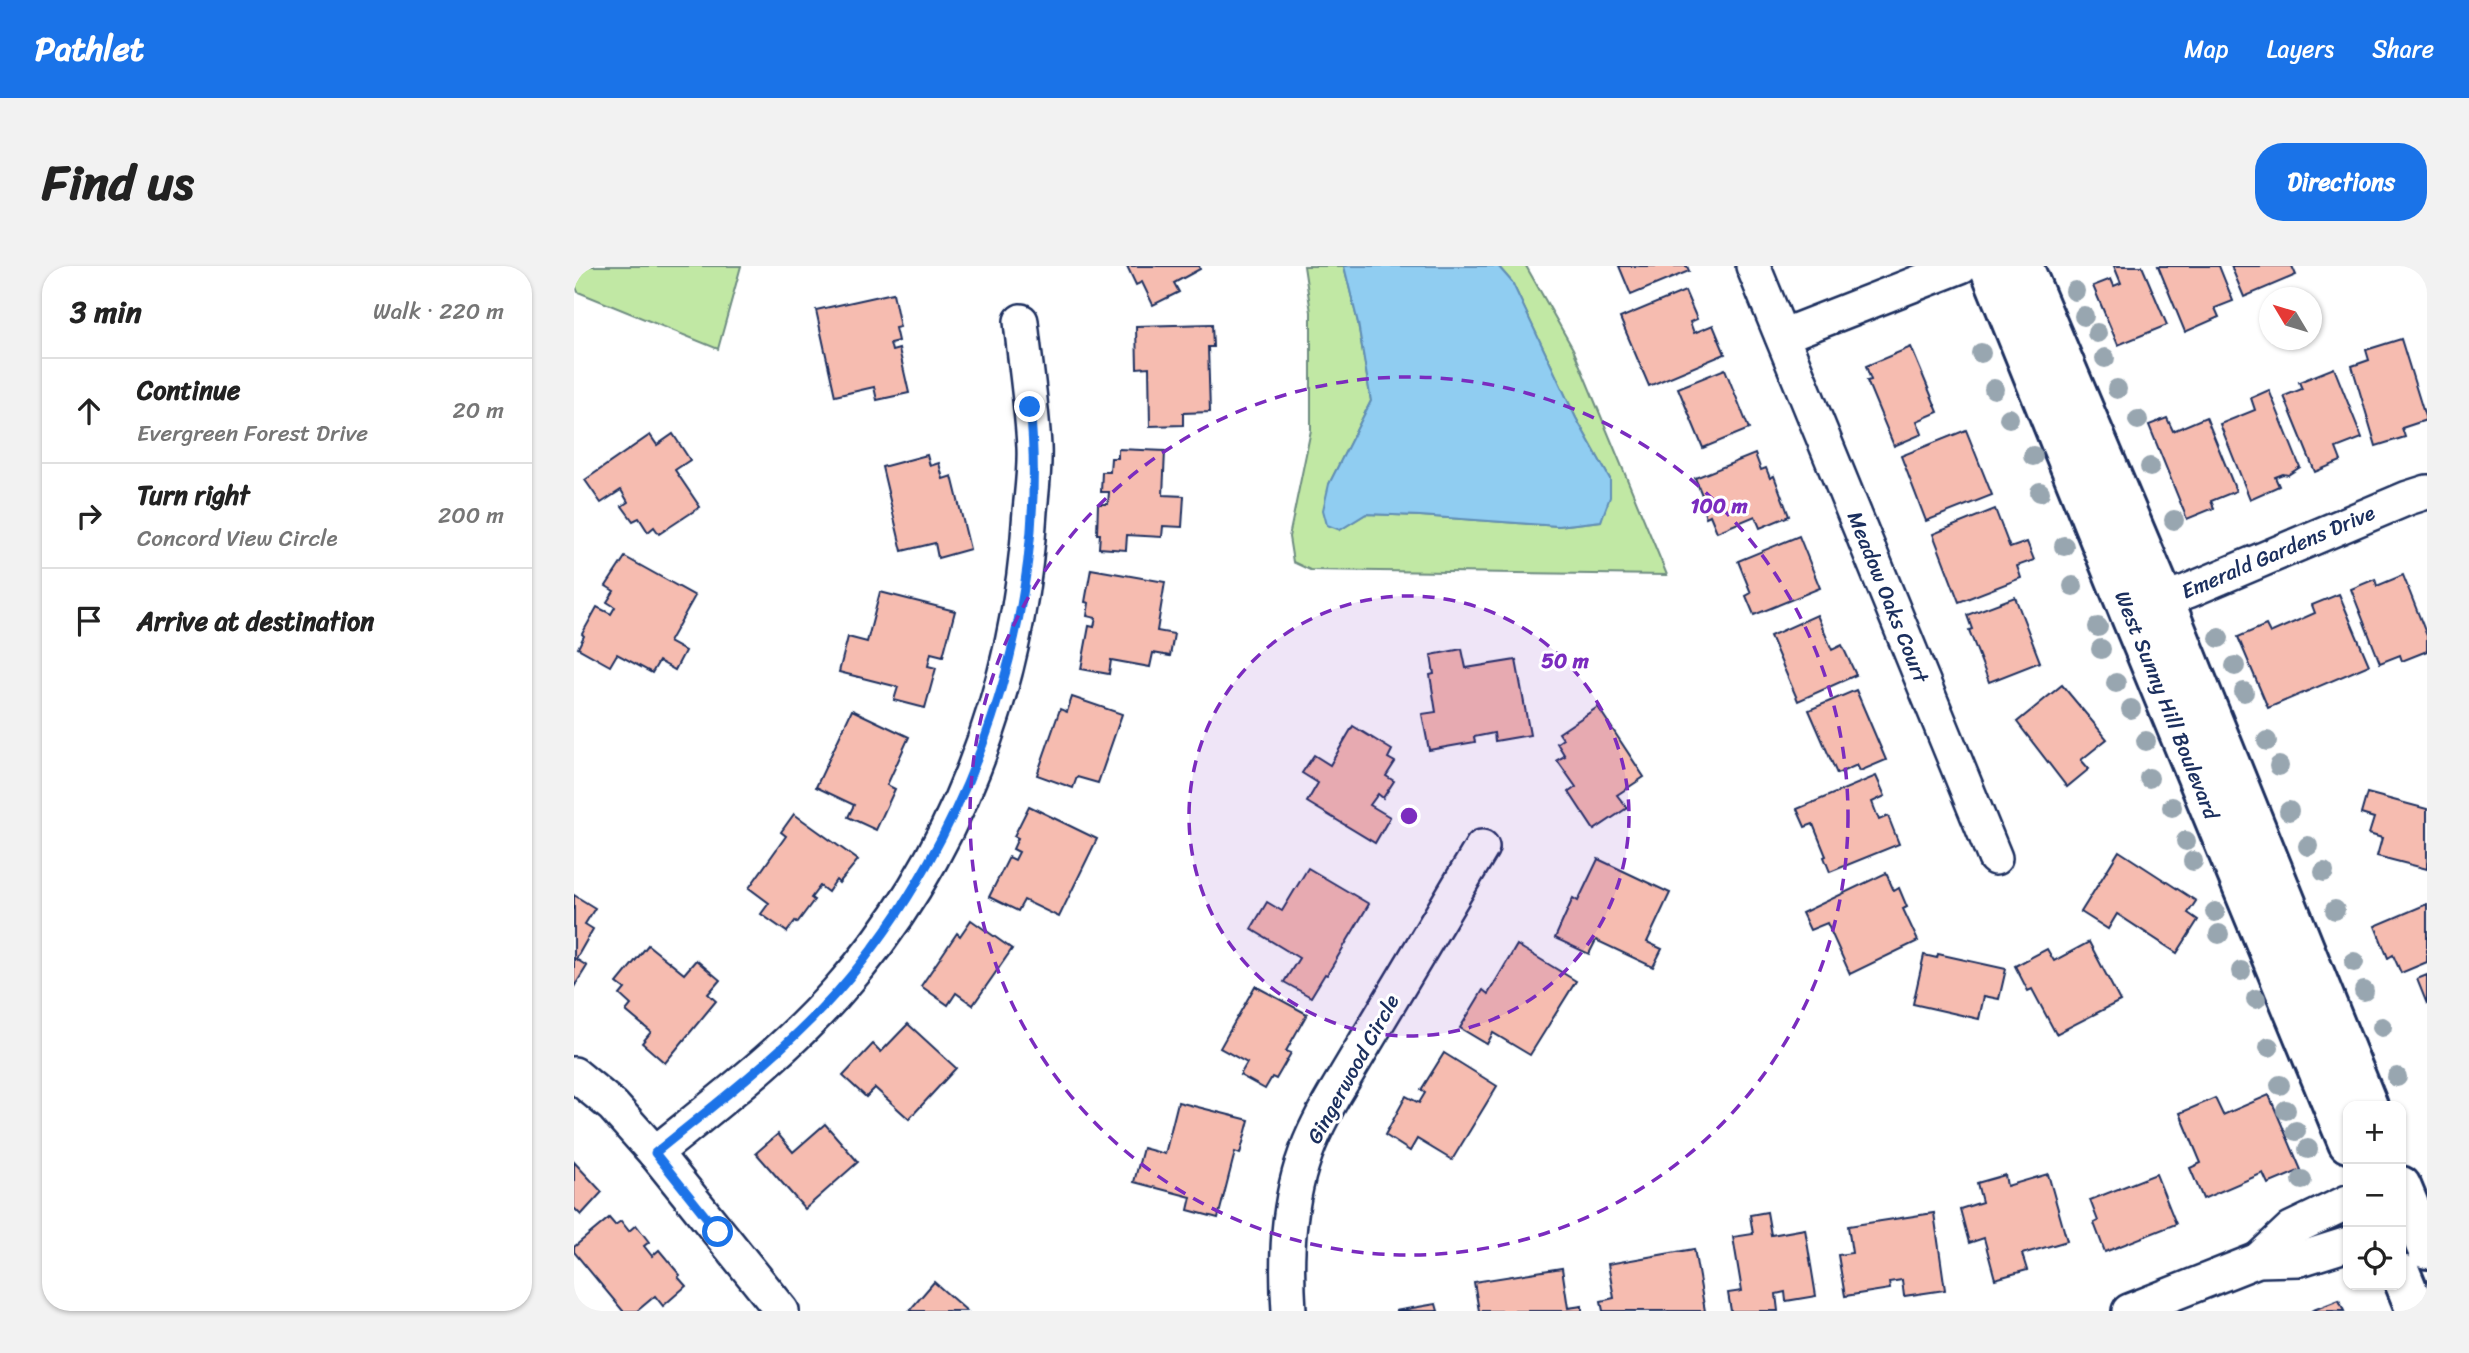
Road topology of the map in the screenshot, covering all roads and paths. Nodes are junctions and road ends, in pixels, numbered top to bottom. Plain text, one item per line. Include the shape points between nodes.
1 (1753, 266) edge
2 (1961, 266) edge
3 (1989, 266) edge
4 (2023, 266) edge
5 (1021, 321) dead end
6 (1782, 335) junction
7 (2427, 492) edge
8 (2146, 606) junction
9 (1482, 847) dead end
10 (1995, 858) dead end
11 (574, 1074) edge
12 (2366, 1101) edge
13 (2343, 1130) edge
14 (655, 1153) junction
15 (2343, 1204) edge
16 (2343, 1246) edge
17 (2258, 1260) junction
18 (2406, 1286) edge
19 (782, 1311) edge
20 (1289, 1311) edge
21 (2129, 1311) edge
22 (2416, 1311) edge

1 - 6 street, Meadow Oaks Court
2 - 6 street
3 - 8 street, West Sunny Hill Boulevard
4 - 8 street, West Sunny Hill Boulevard
5 - 14 street via 1034,448 1027,560 998,699 954,816 903,904 837,992 758,1069
6 - 10 street, Meadow Oaks Court
7 - 8 street, Emerald Gardens Drive
8 - 12 street, West Sunny Hill Boulevard
8 - 13 street, West Sunny Hill Boulevard
9 - 20 street, Gingerwood Circle via 1313,1134 1299,1178 1288,1240
11 - 14 street via 613,1106
14 - 19 street
15 - 17 street via 2291,1229
16 - 17 street via 2300,1259
17 - 21 street
18 - 22 street

